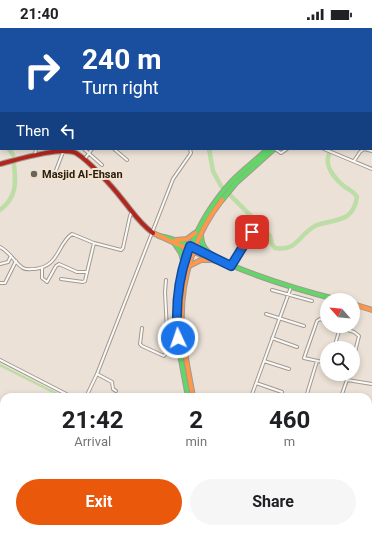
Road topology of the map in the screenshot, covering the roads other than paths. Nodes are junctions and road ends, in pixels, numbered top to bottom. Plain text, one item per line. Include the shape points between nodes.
1 (36, 150) edge
2 (63, 150) junction
3 (85, 150) edge
4 (91, 150) edge
5 (115, 150) edge
6 (190, 150) edge
7 (267, 150) edge
8 (273, 150) edge
9 (276, 150) edge
10 (286, 150) edge
11 (325, 150) edge
12 (363, 150) edge
13 (76, 151) edge
14 (89, 153) junction
15 (36, 155) junction
16 (84, 160) junction
17 (127, 160) dead end
18 (354, 161) junction
19 (0, 164) edge
20 (102, 164) dead end
21 (372, 169) edge
22 (55, 173) dead end
23 (229, 188) junction
24 (132, 211) junction
25 (151, 232) junction
26 (199, 232) junction
27 (252, 232) dead end
28 (175, 242) junction
29 (94, 243) junction
30 (0, 247) edge
31 (192, 249) junction
32 (11, 256) junction
33 (214, 259) junction
34 (16, 261) junction
35 (0, 264) edge
36 (229, 265) junction
37 (186, 266) junction
38 (42, 268) junction
39 (87, 272) junction
40 (61, 279) dead end
41 (166, 280) dead end
42 (0, 283) edge
43 (291, 287) junction
44 (272, 290) dead end
45 (288, 294) junction
46 (320, 295) edge
47 (312, 301) dead end
48 (360, 306) edge
49 (372, 310) edge
50 (266, 314) dead end
51 (279, 318) junction
52 (320, 320) edge
53 (177, 323) junction
54 (166, 324) junction
55 (304, 326) dead end
56 (142, 328) dead end
57 (272, 338) junction
58 (297, 347) dead end
59 (0, 360) edge
60 (264, 361) junction
61 (317, 361) junction
62 (320, 362) edge
63 (289, 369) dead end
64 (97, 374) junction
65 (347, 381) edge
66 (353, 381) edge
67 (256, 383) junction
68 (372, 384) edge
69 (116, 391) dead end
70 (282, 392) dead end
71 (64, 393) edge
72 (88, 393) edge
73 (187, 393) edge
74 (192, 393) edge
75 (252, 393) edge
76 (307, 393) edge
77 (342, 393) edge

1 - 15 street
2 - 13 main road
2 - 15 main road
2 - 22 street
3 - 14 street
4 - 14 street
5 - 17 street
6 - 25 street via 189,156 172,179
7 - 23 main road via 239,174
8 - 23 main road
9 - 10 street via 281,153
11 - 18 street
12 - 18 street
13 - 16 main road
14 - 16 street
14 - 20 street
15 - 19 main road
16 - 24 main road
18 - 21 street
23 - 26 main road
24 - 25 main road via 139,222
24 - 29 street via 122,249
25 - 28 main road
25 - 64 street
26 - 28 main road
26 - 31 main road
26 - 33 main road via 204,249
27 - 36 street
28 - 31 main road
28 - 37 main road
29 - 38 street via 71,235 55,257
29 - 39 street
30 - 32 street
31 - 33 main road
31 - 37 main road
32 - 34 street
32 - 35 street via 8,262
33 - 36 main road
33 - 37 main road via 200,259
34 - 38 street via 25,269
34 - 42 street via 5,283
36 - 43 main road
37 - 53 main road via 178,300
37 - 74 main road via 182,322
38 - 39 street via 42,278 47,282 59,264 77,272
39 - 40 street via 84,282
41 - 54 street
43 - 45 street
43 - 46 main road
44 - 45 street
45 - 47 street
45 - 51 street
48 - 49 main road
50 - 51 street
51 - 55 street
51 - 57 street
52 - 61 street via 317,320 304,358
53 - 54 street
53 - 73 main road
54 - 56 street via 168,350 164,356 140,344
57 - 58 street
57 - 60 street
59 - 71 street
60 - 63 street
60 - 67 street
61 - 62 street
61 - 76 street
64 - 69 street via 111,381
64 - 72 street
65 - 77 street
66 - 68 street
67 - 70 street
67 - 75 street

